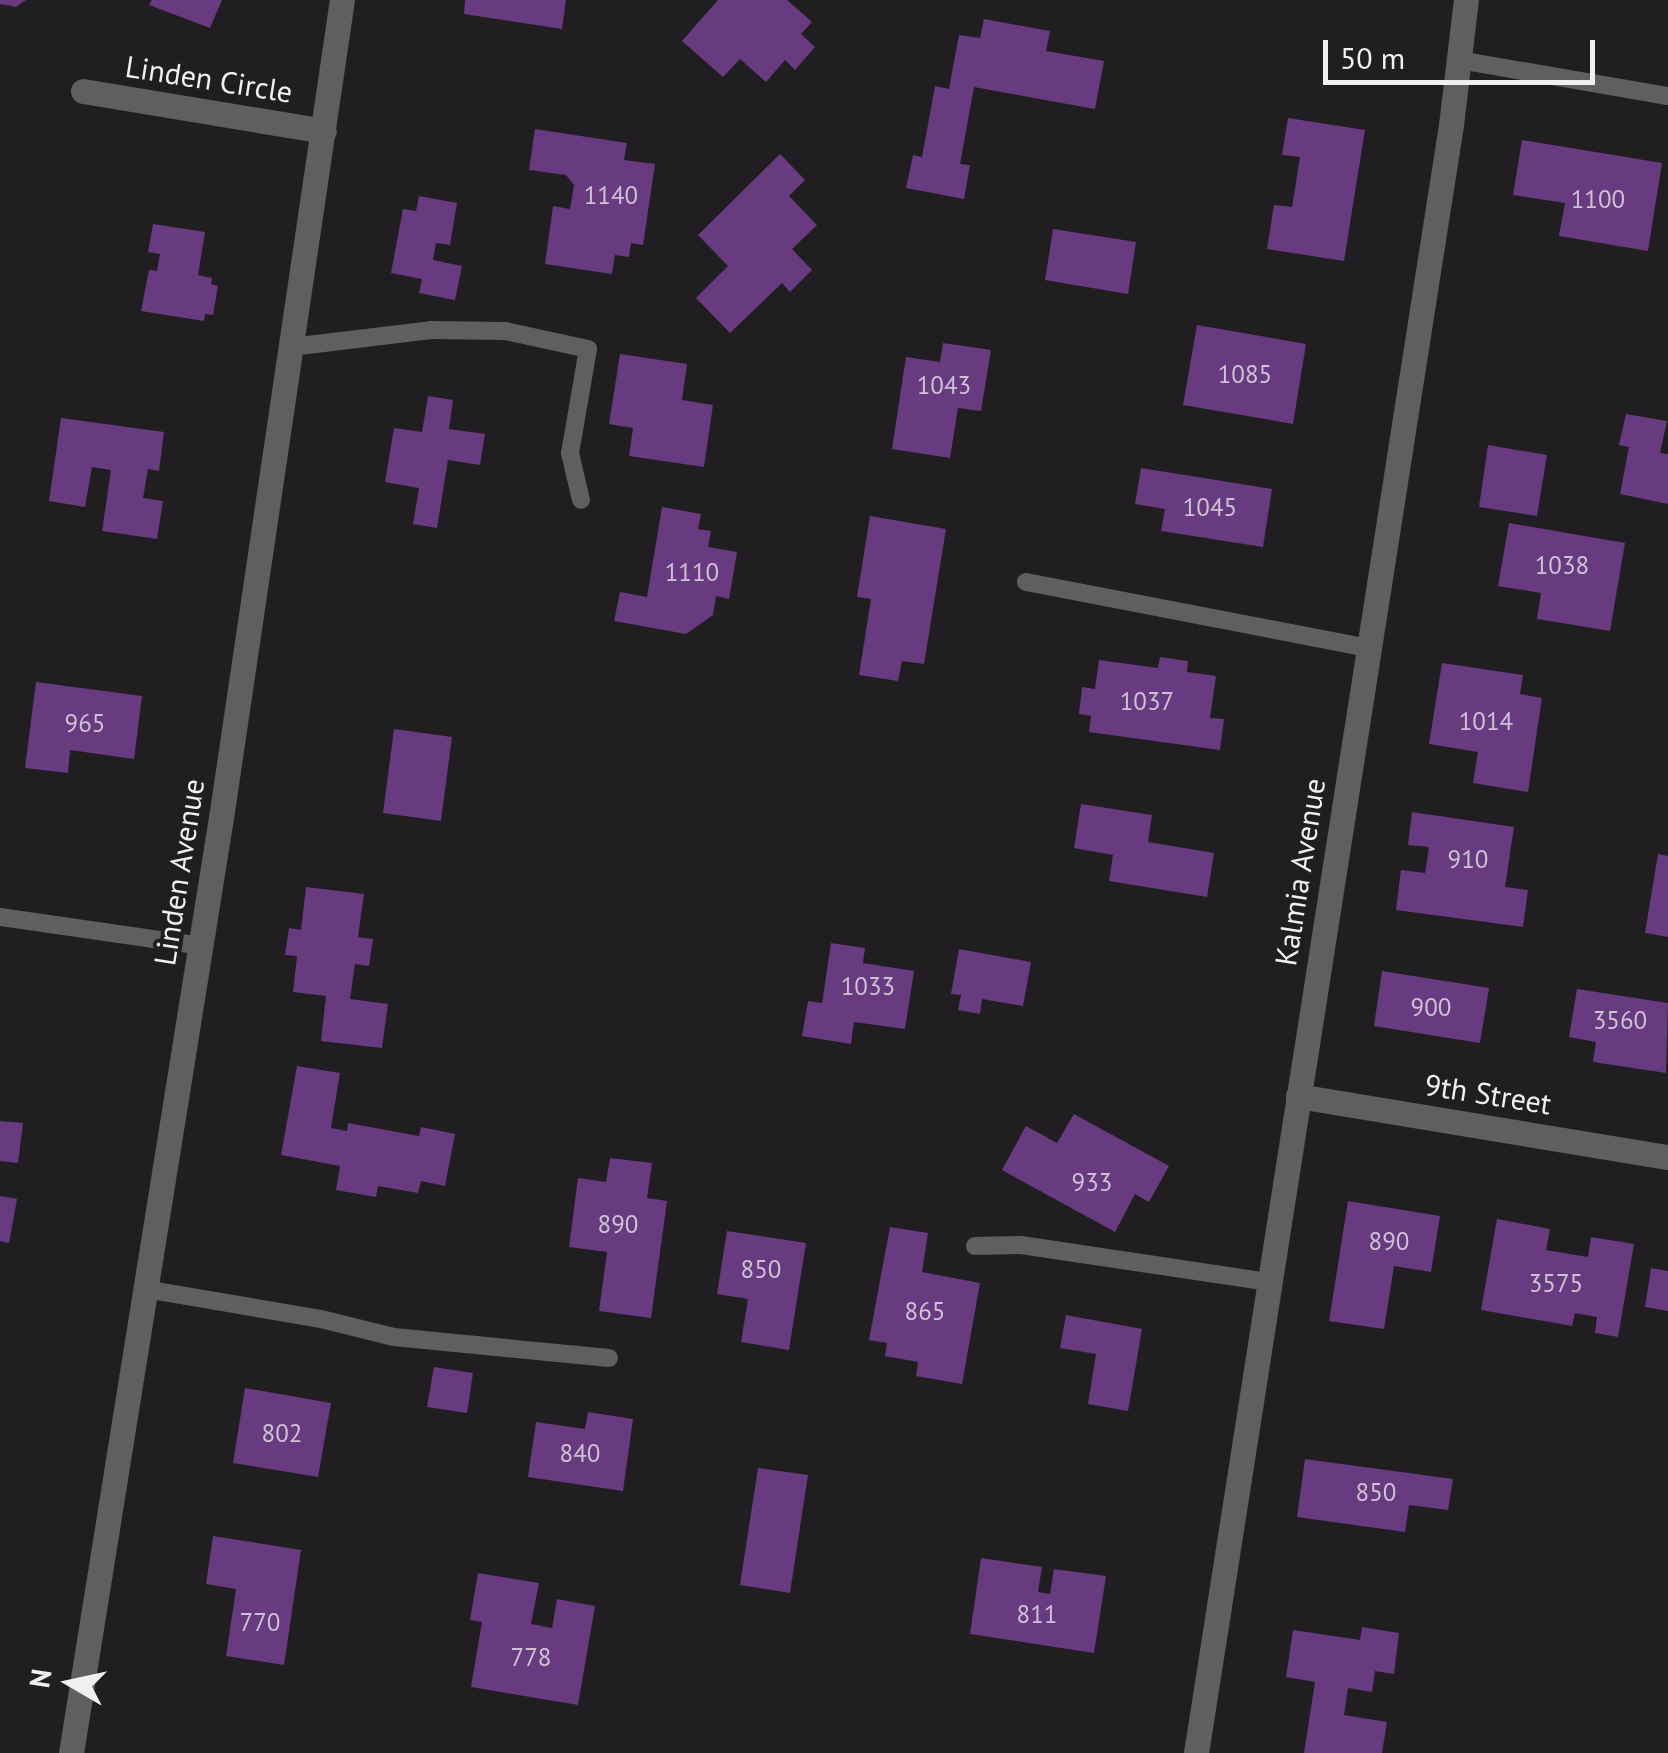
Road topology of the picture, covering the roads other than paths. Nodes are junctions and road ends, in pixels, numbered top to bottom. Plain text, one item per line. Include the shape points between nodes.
1 (342, 0) edge
2 (1466, 0) edge
3 (1458, 60) junction
4 (83, 91) dead end
5 (1668, 96) edge
6 (324, 131) junction
7 (292, 347) junction
8 (581, 500) dead end
9 (1026, 582) dead end
10 (1368, 648) junction
11 (0, 917) edge
12 (201, 946) junction
13 (1298, 1096) junction
14 (1668, 1157) edge
15 (975, 1246) dead end
16 (1268, 1282) junction
17 (145, 1289) junction
18 (609, 1358) dead end
19 (70, 1753) edge
20 (1196, 1753) edge

1 - 6 street, Linden Avenue
2 - 3 street, Kalmia Avenue
3 - 5 lane
3 - 10 street, Kalmia Avenue
4 - 6 street, Linden Circle
6 - 7 street, Linden Avenue
7 - 8 lane via 431,330 505,331 588,349 570,454
7 - 12 street, Linden Avenue
9 - 10 lane
10 - 13 street, Kalmia Avenue
11 - 12 lane
12 - 17 street, Linden Avenue
13 - 14 street, 9th Street
13 - 16 street, Kalmia Avenue
15 - 16 lane via 1021,1245
16 - 20 street, Kalmia Avenue
17 - 18 lane via 394,1337
17 - 19 street, Linden Avenue

